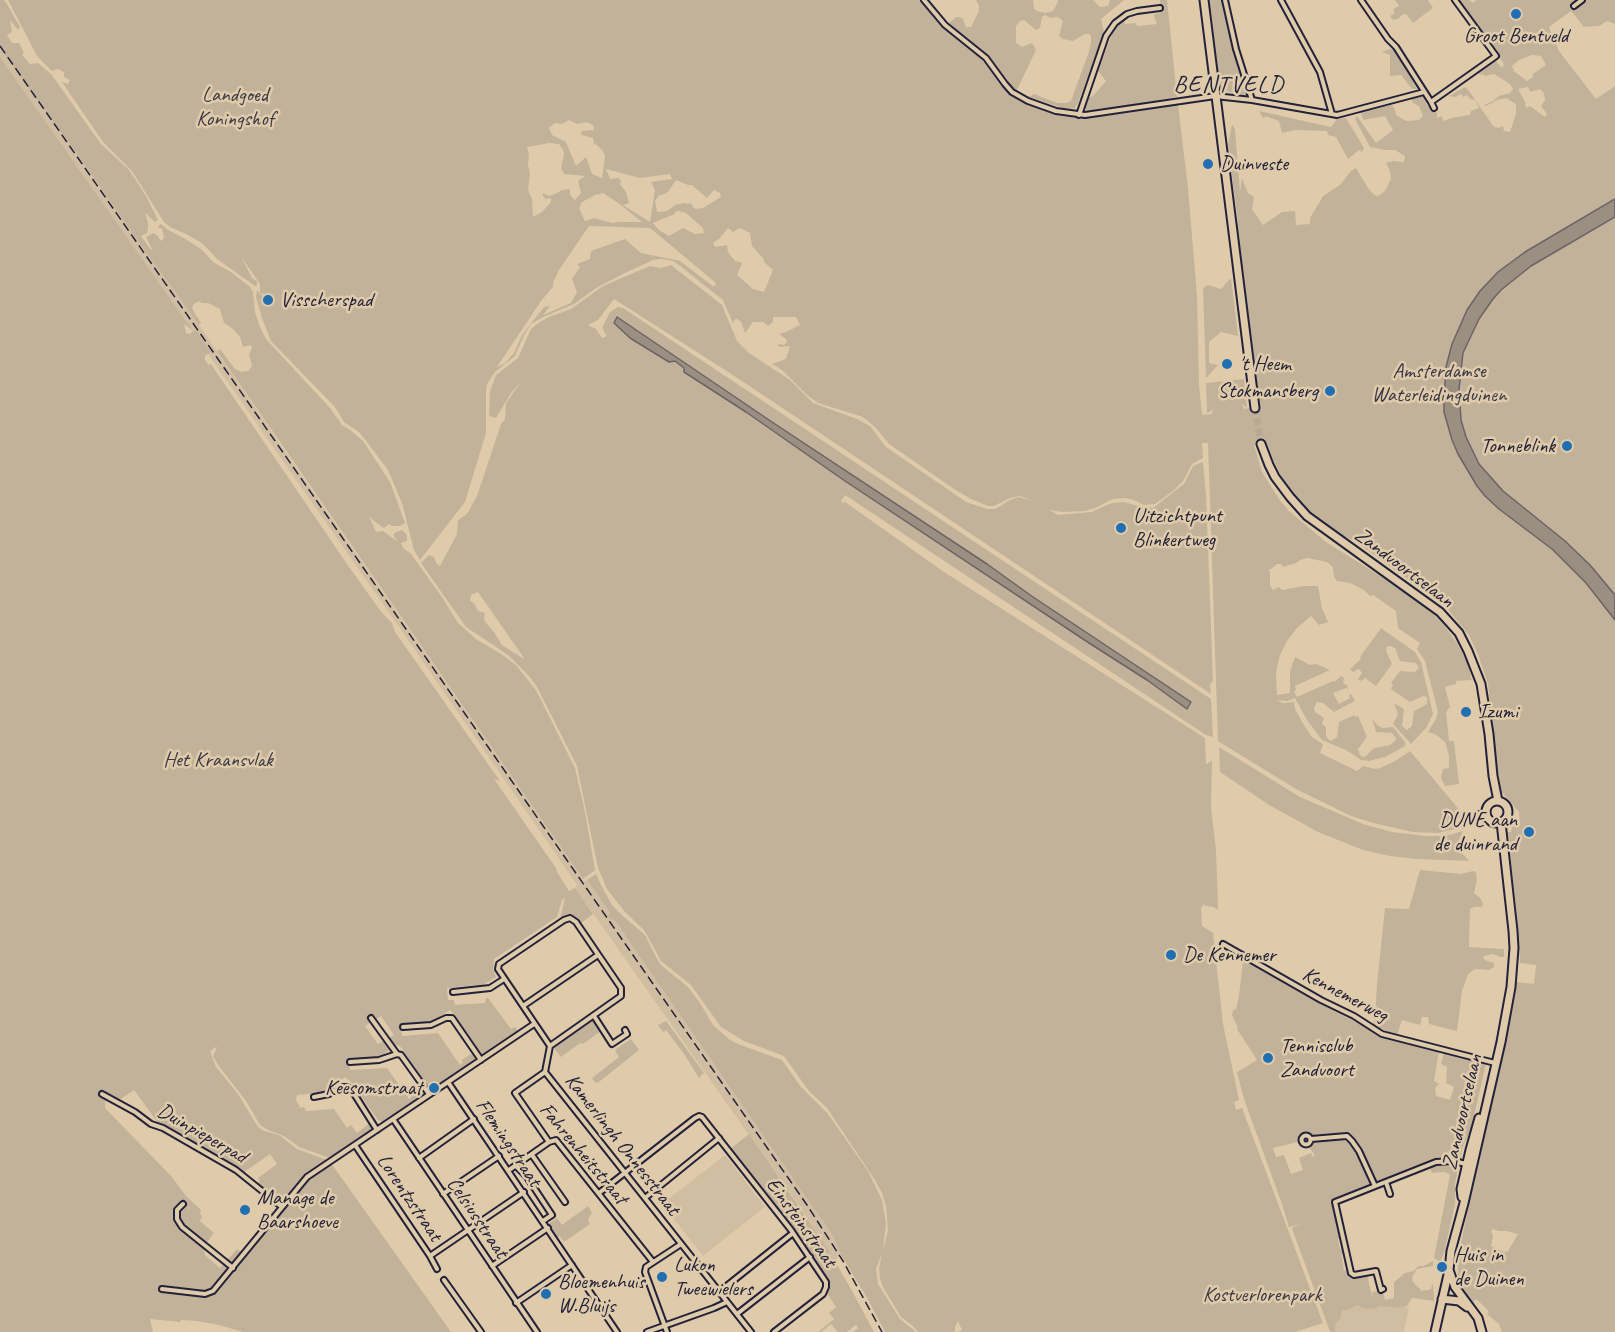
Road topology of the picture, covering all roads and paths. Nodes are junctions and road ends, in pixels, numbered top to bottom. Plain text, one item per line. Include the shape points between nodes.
1 (924, 0) edge
2 (1203, 0) edge
3 (1225, 0) edge
4 (1281, 0) edge
5 (1360, 0) edge
6 (1455, 0) edge
7 (1582, 0) edge
8 (1574, 6) dead end
9 (1160, 8) dead end
10 (1424, 92) junction
11 (1215, 96) junction
12 (1252, 100) junction
13 (1431, 102) junction
14 (1434, 108) dead end
15 (1332, 114) junction
16 (1079, 115) junction
17 (1254, 408) tunnel mouth
18 (1261, 444) tunnel mouth
19 (1495, 802) junction
20 (1486, 813) junction
21 (1476, 815) dead end
22 (1498, 823) junction
23 (1223, 944) dead end
24 (598, 955) junction
25 (504, 979) junction
26 (453, 992) dead end
27 (523, 1006) junction
28 (594, 1016) junction
29 (371, 1018) dead end
30 (534, 1024) junction
31 (403, 1027) dead end
32 (624, 1030) dead end
33 (550, 1046) junction
34 (397, 1054) junction
35 (481, 1060) junction
36 (350, 1062) dead end
37 (1494, 1062) junction
38 (545, 1072) junction
39 (448, 1082) junction
40 (102, 1094) dead end
41 (429, 1095) junction
42 (315, 1097) dead end
43 (393, 1119) junction
44 (474, 1119) junction
45 (377, 1130) junction
46 (719, 1138) junction
47 (1311, 1139) dead end
48 (549, 1142) junction
49 (354, 1145) junction
50 (532, 1155) junction
51 (499, 1156) junction
52 (419, 1158) junction
53 (1470, 1165) junction
54 (516, 1166) junction
55 (509, 1170) junction
56 (626, 1174) junction
57 (1386, 1182) junction
58 (1375, 1186) junction
59 (524, 1192) junction
60 (599, 1193) junction
61 (443, 1194) junction
62 (1390, 1194) dead end
63 (645, 1198) junction
64 (565, 1202) dead end
65 (183, 1204) dead end
66 (282, 1207) junction
67 (543, 1221) junction
68 (548, 1228) junction
69 (468, 1229) junction
70 (793, 1233) junction
71 (681, 1244) junction
72 (430, 1256) junction
73 (810, 1257) junction
74 (653, 1262) junction
75 (572, 1265) junction
76 (492, 1266) junction
77 (233, 1269) junction
78 (437, 1269) dead end
79 (1449, 1270) junction
80 (444, 1280) dead end
81 (162, 1289) dead end
82 (1383, 1289) dead end
83 (719, 1292) junction
84 (1442, 1299) junction
85 (727, 1302) junction
86 (516, 1303) junction
87 (1475, 1313) junction
88 (737, 1314) junction
89 (665, 1326) junction
90 (481, 1332) edge
91 (537, 1332) edge
92 (617, 1332) edge
93 (647, 1332) edge
94 (667, 1332) edge
95 (751, 1332) edge
96 (774, 1332) edge
97 (1435, 1332) edge
98 (1482, 1332) edge

1 - 16 street via 945,25 986,58 1012,92 1042,107
2 - 11 main road
3 - 12 street
4 - 15 street via 1320,72
5 - 10 street via 1396,46
6 - 13 street via 1496,56
7 - 8 street
9 - 16 street via 1127,14 1115,23 1106,36
10 - 13 street
10 - 15 street
11 - 12 street
11 - 16 street
11 - 17 main road
12 - 15 street
13 - 14 street
18 - 19 main road, Zandvoortselaan via 1280,484 1307,516 1440,612 1459,633 1481,684
19 - 20 main road
19 - 22 main road via 1505,806 1507,812
20 - 21 street
20 - 22 main road via 1488,819
22 - 37 main road, Zandvoortselaan via 1514,948 1511,987
23 - 37 street, Kennemerweg via 1382,1034
24 - 25 street via 570,918 499,964
24 - 27 street
24 - 28 street via 621,988 621,996
25 - 26 street via 490,988
25 - 27 street
27 - 30 street
28 - 32 street via 612,1044 627,1034
28 - 33 street
29 - 34 street
30 - 33 street
30 - 35 street
31 - 35 street via 431,1025 452,1018
33 - 38 street, Kamerlingh Onnesstraat
34 - 36 street
34 - 41 street
35 - 39 street
37 - 53 main road, Zandvoortselaan
38 - 48 street, Fahrenheitstraat via 515,1093
38 - 56 street, Kamerlingh Onnesstraat
39 - 41 street
39 - 44 street, Flemingstraat
40 - 66 street, Duinpieperpad via 236,1170
41 - 43 street
42 - 45 street via 341,1087 351,1089
43 - 45 street
43 - 52 street, Celsiusstraat
44 - 51 street, Flemingstraat
44 - 52 street
45 - 49 street
46 - 56 street, Einsteinstraat via 698,1116
46 - 63 street
46 - 70 street, Einsteinstraat
47 - 58 street via 1347,1136 1359,1150
48 - 50 street
48 - 60 street, Fahrenheitstraat via 556,1140
49 - 66 street via 307,1177
49 - 72 street, Lorentzstraat
50 - 54 street
50 - 64 street
51 - 55 street, Flemingstraat
51 - 61 street
52 - 61 street, Celsiusstraat
53 - 57 street via 1436,1162
53 - 79 main road, Zandvoortselaan via 1461,1189 1462,1208
54 - 55 street
54 - 67 street, Flemingstraat via 552,1215
55 - 59 street, Flemingstraat
56 - 60 street
56 - 63 street, Kamerlingh Onnesstraat
57 - 58 street
57 - 62 street
58 - 82 street via 1335,1202 1351,1273 1376,1271
59 - 67 street, Flemingstraat
59 - 69 street
60 - 74 street, Fahrenheitstraat
61 - 69 street, Celsiusstraat
63 - 71 street, Kamerlingh Onnesstraat
65 - 77 street via 177,1210 183,1227
66 - 77 street
67 - 68 street, Flemingstraat
68 - 75 street, Flemingstraat
68 - 76 street
69 - 72 street
69 - 76 street, Celsiusstraat
70 - 73 street, Einsteinstraat
70 - 83 street
71 - 74 street
71 - 83 street, Kamerlingh Onnesstraat
72 - 78 street, Lorentzstraat
73 - 88 street
73 - 96 street, Einsteinstraat via 826,1282 826,1290
74 - 89 street via 645,1272
75 - 86 street
75 - 92 street, Flemingstraat
76 - 86 street, Celsiusstraat
77 - 81 street via 215,1290 205,1294
79 - 84 main road
79 - 87 main road via 1455,1287
80 - 90 street
83 - 85 street, Kamerlingh Onnesstraat
84 - 87 main road via 1459,1302
84 - 97 main road
85 - 88 street, Kamerlingh Onnesstraat
85 - 89 street
86 - 91 street, Celsiusstraat
87 - 98 main road
88 - 95 street, Kamerlingh Onnesstraat
89 - 93 street
89 - 94 street

